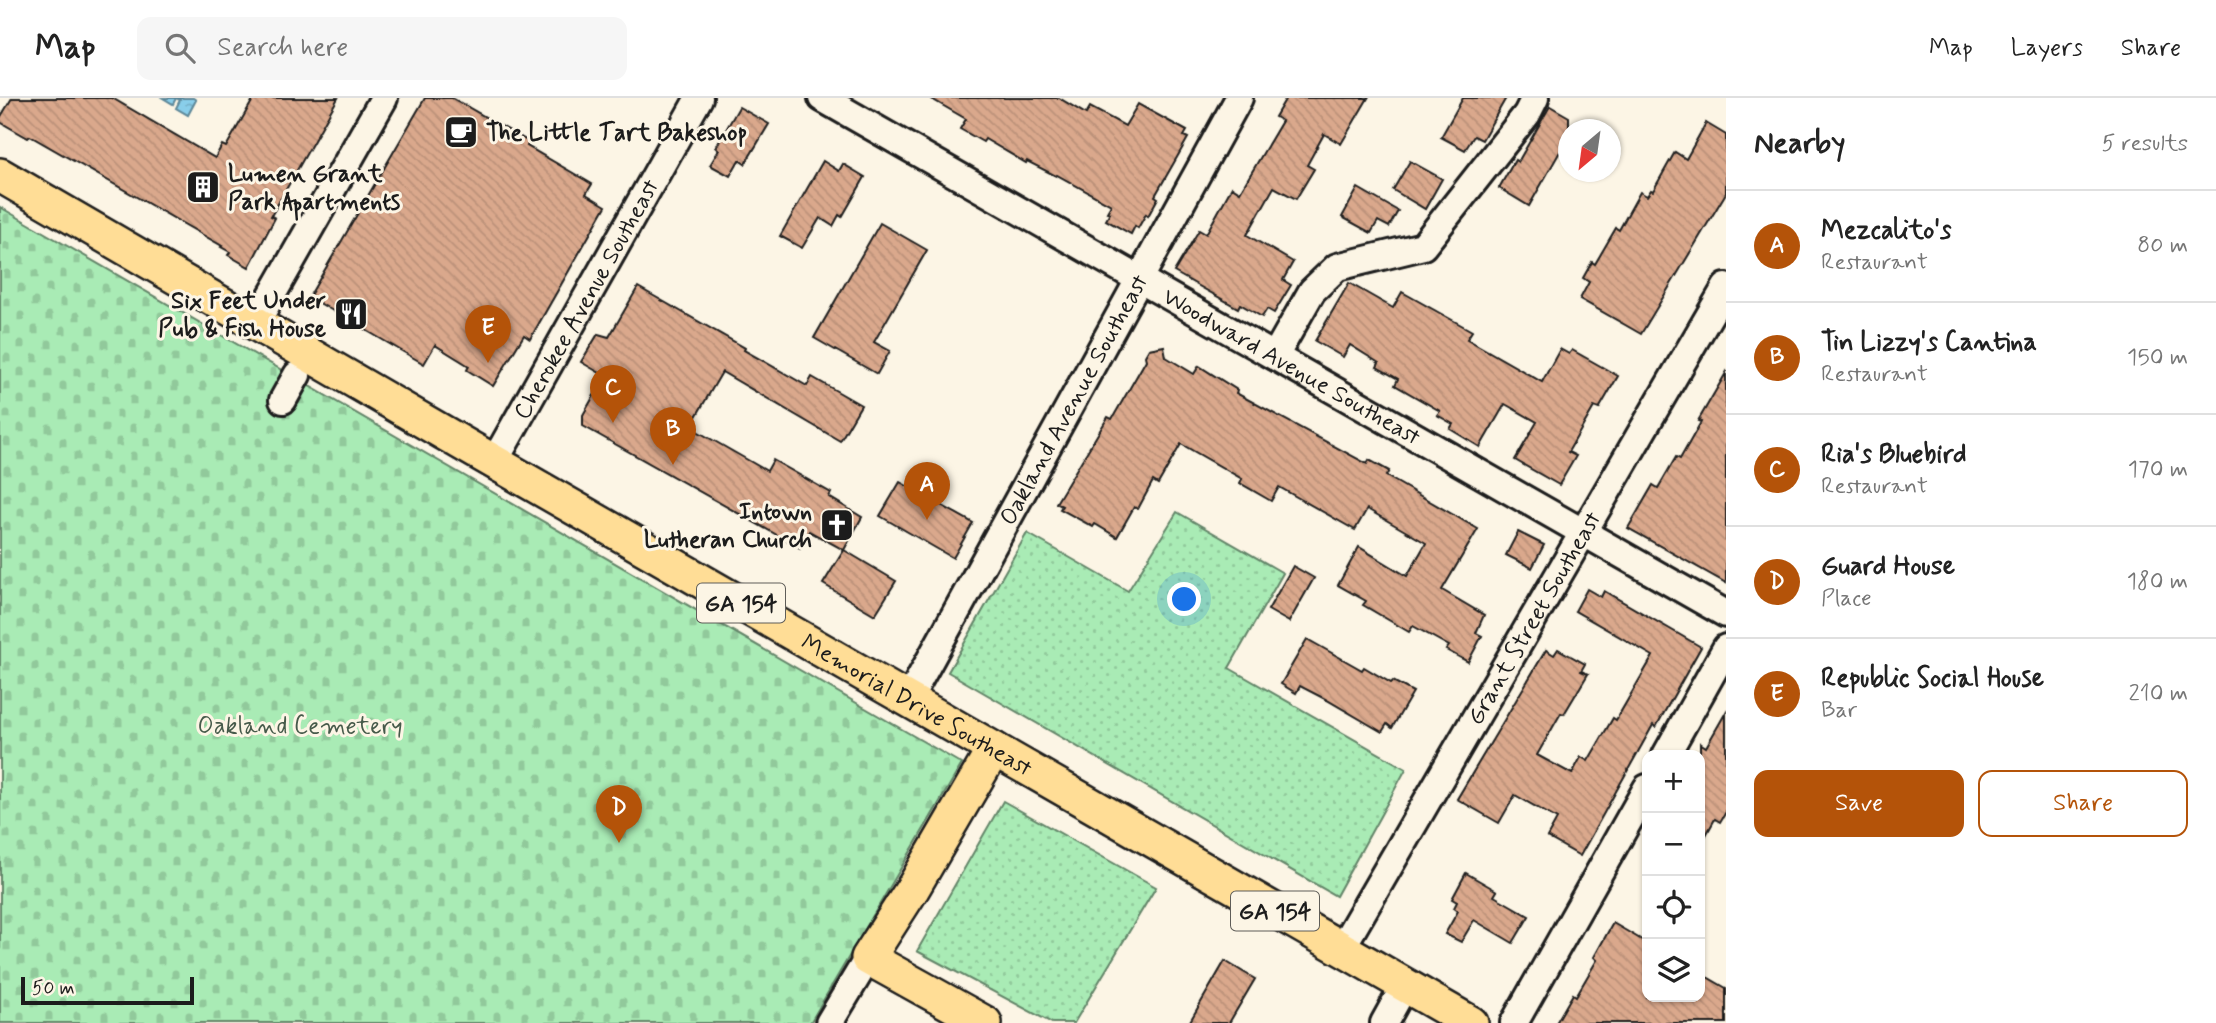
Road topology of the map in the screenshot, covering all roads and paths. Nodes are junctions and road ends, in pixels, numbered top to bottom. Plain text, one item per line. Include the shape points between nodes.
1 (384, 98) edge
2 (699, 98) edge
3 (822, 98) edge
4 (1239, 98) edge
5 (1535, 98) edge
6 (0, 175) edge
7 (1139, 279) junction
8 (1726, 287) edge
9 (256, 323) junction
10 (1275, 356) junction
11 (297, 375) dead end
12 (283, 400) dead end
13 (494, 462) junction
14 (1583, 533) junction
15 (1726, 614) edge
16 (1726, 648) edge
17 (908, 700) junction
18 (994, 749) junction
19 (1668, 750) edge
20 (1642, 797) edge
21 (1341, 949) junction
22 (868, 958) junction
23 (1405, 985) junction
24 (829, 1023) edge
25 (985, 1023) edge
26 (1384, 1023) edge
27 (1471, 1023) edge
28 (1514, 1023) edge

1 - 9 street
2 - 13 street, Cherokee Avenue Southeast
3 - 7 street, Woodward Avenue Southeast
4 - 7 street, Oakland Avenue Southeast
5 - 10 street via 1423,246 1337,267 1312,292
6 - 9 main road, Memorial Drive Southeast / GA 154
7 - 10 street, Woodward Avenue Southeast
7 - 17 street, Oakland Avenue Southeast
8 - 14 street, Grant Street Southeast
9 - 13 main road, Memorial Drive Southeast / GA 154
10 - 14 street, Woodward Avenue Southeast
11 - 12 street
13 - 17 main road, Memorial Drive Southeast / GA 154
14 - 15 street, Woodward Avenue Southeast
14 - 21 street, Grant Street Southeast
16 - 19 street
17 - 18 main road, Memorial Drive Southeast / GA 154
18 - 21 main road, Memorial Drive Southeast / GA 154
18 - 22 main road
20 - 28 street
21 - 23 main road, Memorial Drive Southeast / GA 154
22 - 24 street
22 - 25 main road
23 - 26 street
23 - 27 main road, Memorial Drive Southeast / GA 154

